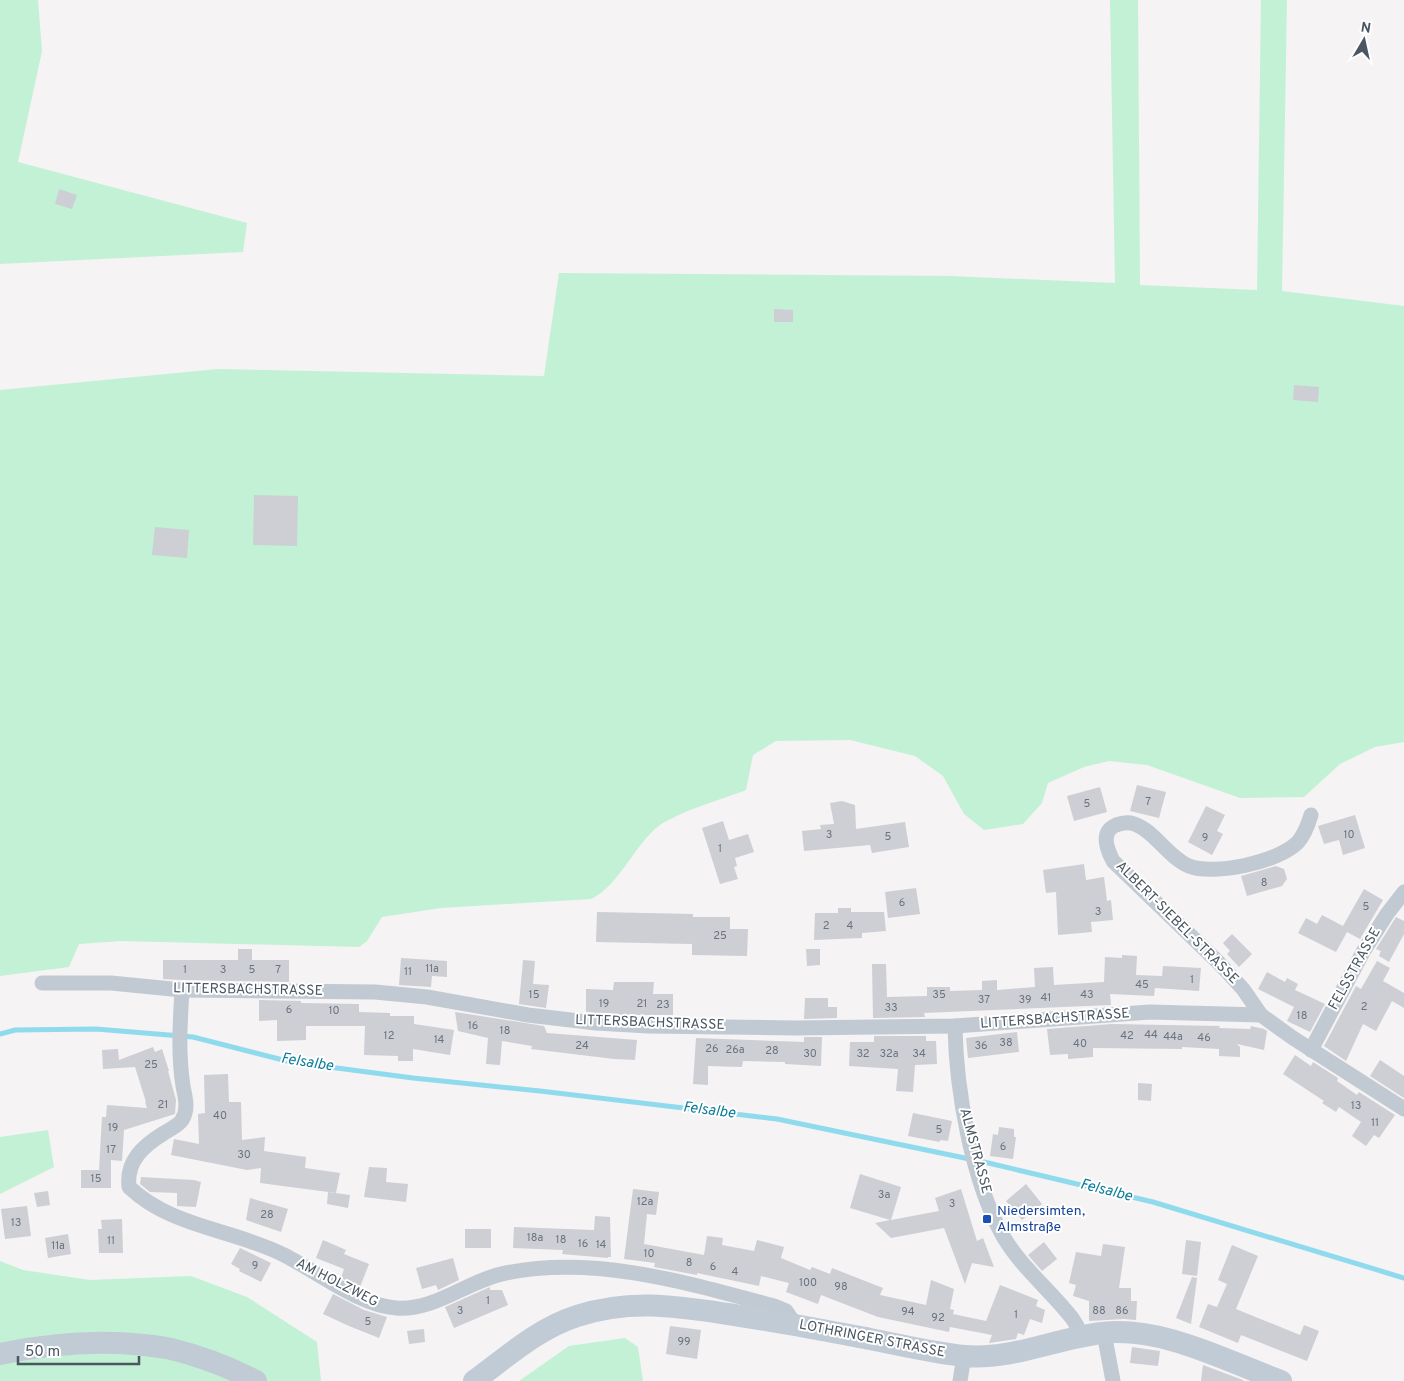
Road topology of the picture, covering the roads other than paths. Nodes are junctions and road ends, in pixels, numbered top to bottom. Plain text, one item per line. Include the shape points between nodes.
1 (1311, 815) dead end
2 (1404, 892) edge
3 (42, 983) dead end
4 (182, 990) junction
5 (1261, 1015) junction
6 (955, 1026) junction
7 (1311, 1050) junction
8 (1404, 1109) edge
9 (795, 1324) junction
10 (1104, 1333) junction
11 (1080, 1336) junction
12 (0, 1354) edge
13 (964, 1356) junction
14 (256, 1381) edge
15 (474, 1381) edge
16 (960, 1381) edge
17 (1113, 1381) edge
18 (1281, 1381) edge

1 - 5 street, ALBERT-SIEBEL-STRASSE via 1303,836 1296,844 1266,859 1217,869 1201,869 1177,860 1146,831 1129,822 1113,826 1106,839 1113,861 1219,962 1243,988
2 - 7 street, FELSSTRASSE via 1363,952
3 - 4 street, LITTERSBACHSTRASSE via 111,983
4 - 6 street, LITTERSBACHSTRASSE via 375,992 427,997 528,1015 648,1026
4 - 9 street, AM HOLZWEG via 180,1062 186,1099 184,1115 178,1124 136,1157 128,1180 130,1187 152,1205 178,1218 283,1254 380,1306 410,1308 430,1304 504,1273 554,1267 581,1268 620,1271 699,1285 774,1306 786,1311
5 - 6 street, LITTERSBACHSTRASSE via 1150,1012
5 - 7 street
6 - 11 street, ALMSTRASSE via 956,1062 972,1151 995,1220 1027,1268 1072,1318
7 - 8 street
9 - 13 main road, LOTHRINGER STRASSE
9 - 15 main road, LOTHRINGER STRASSE via 649,1304 621,1306 576,1317 545,1330
10 - 11 main road, LOTHRINGER STRASSE
10 - 17 street
10 - 18 main road, LOTHRINGER STRASSE via 1131,1332 1160,1338
11 - 13 main road, LOTHRINGER STRASSE via 1000,1355
12 - 14 main road via 92,1342 129,1344 177,1351
13 - 16 street

